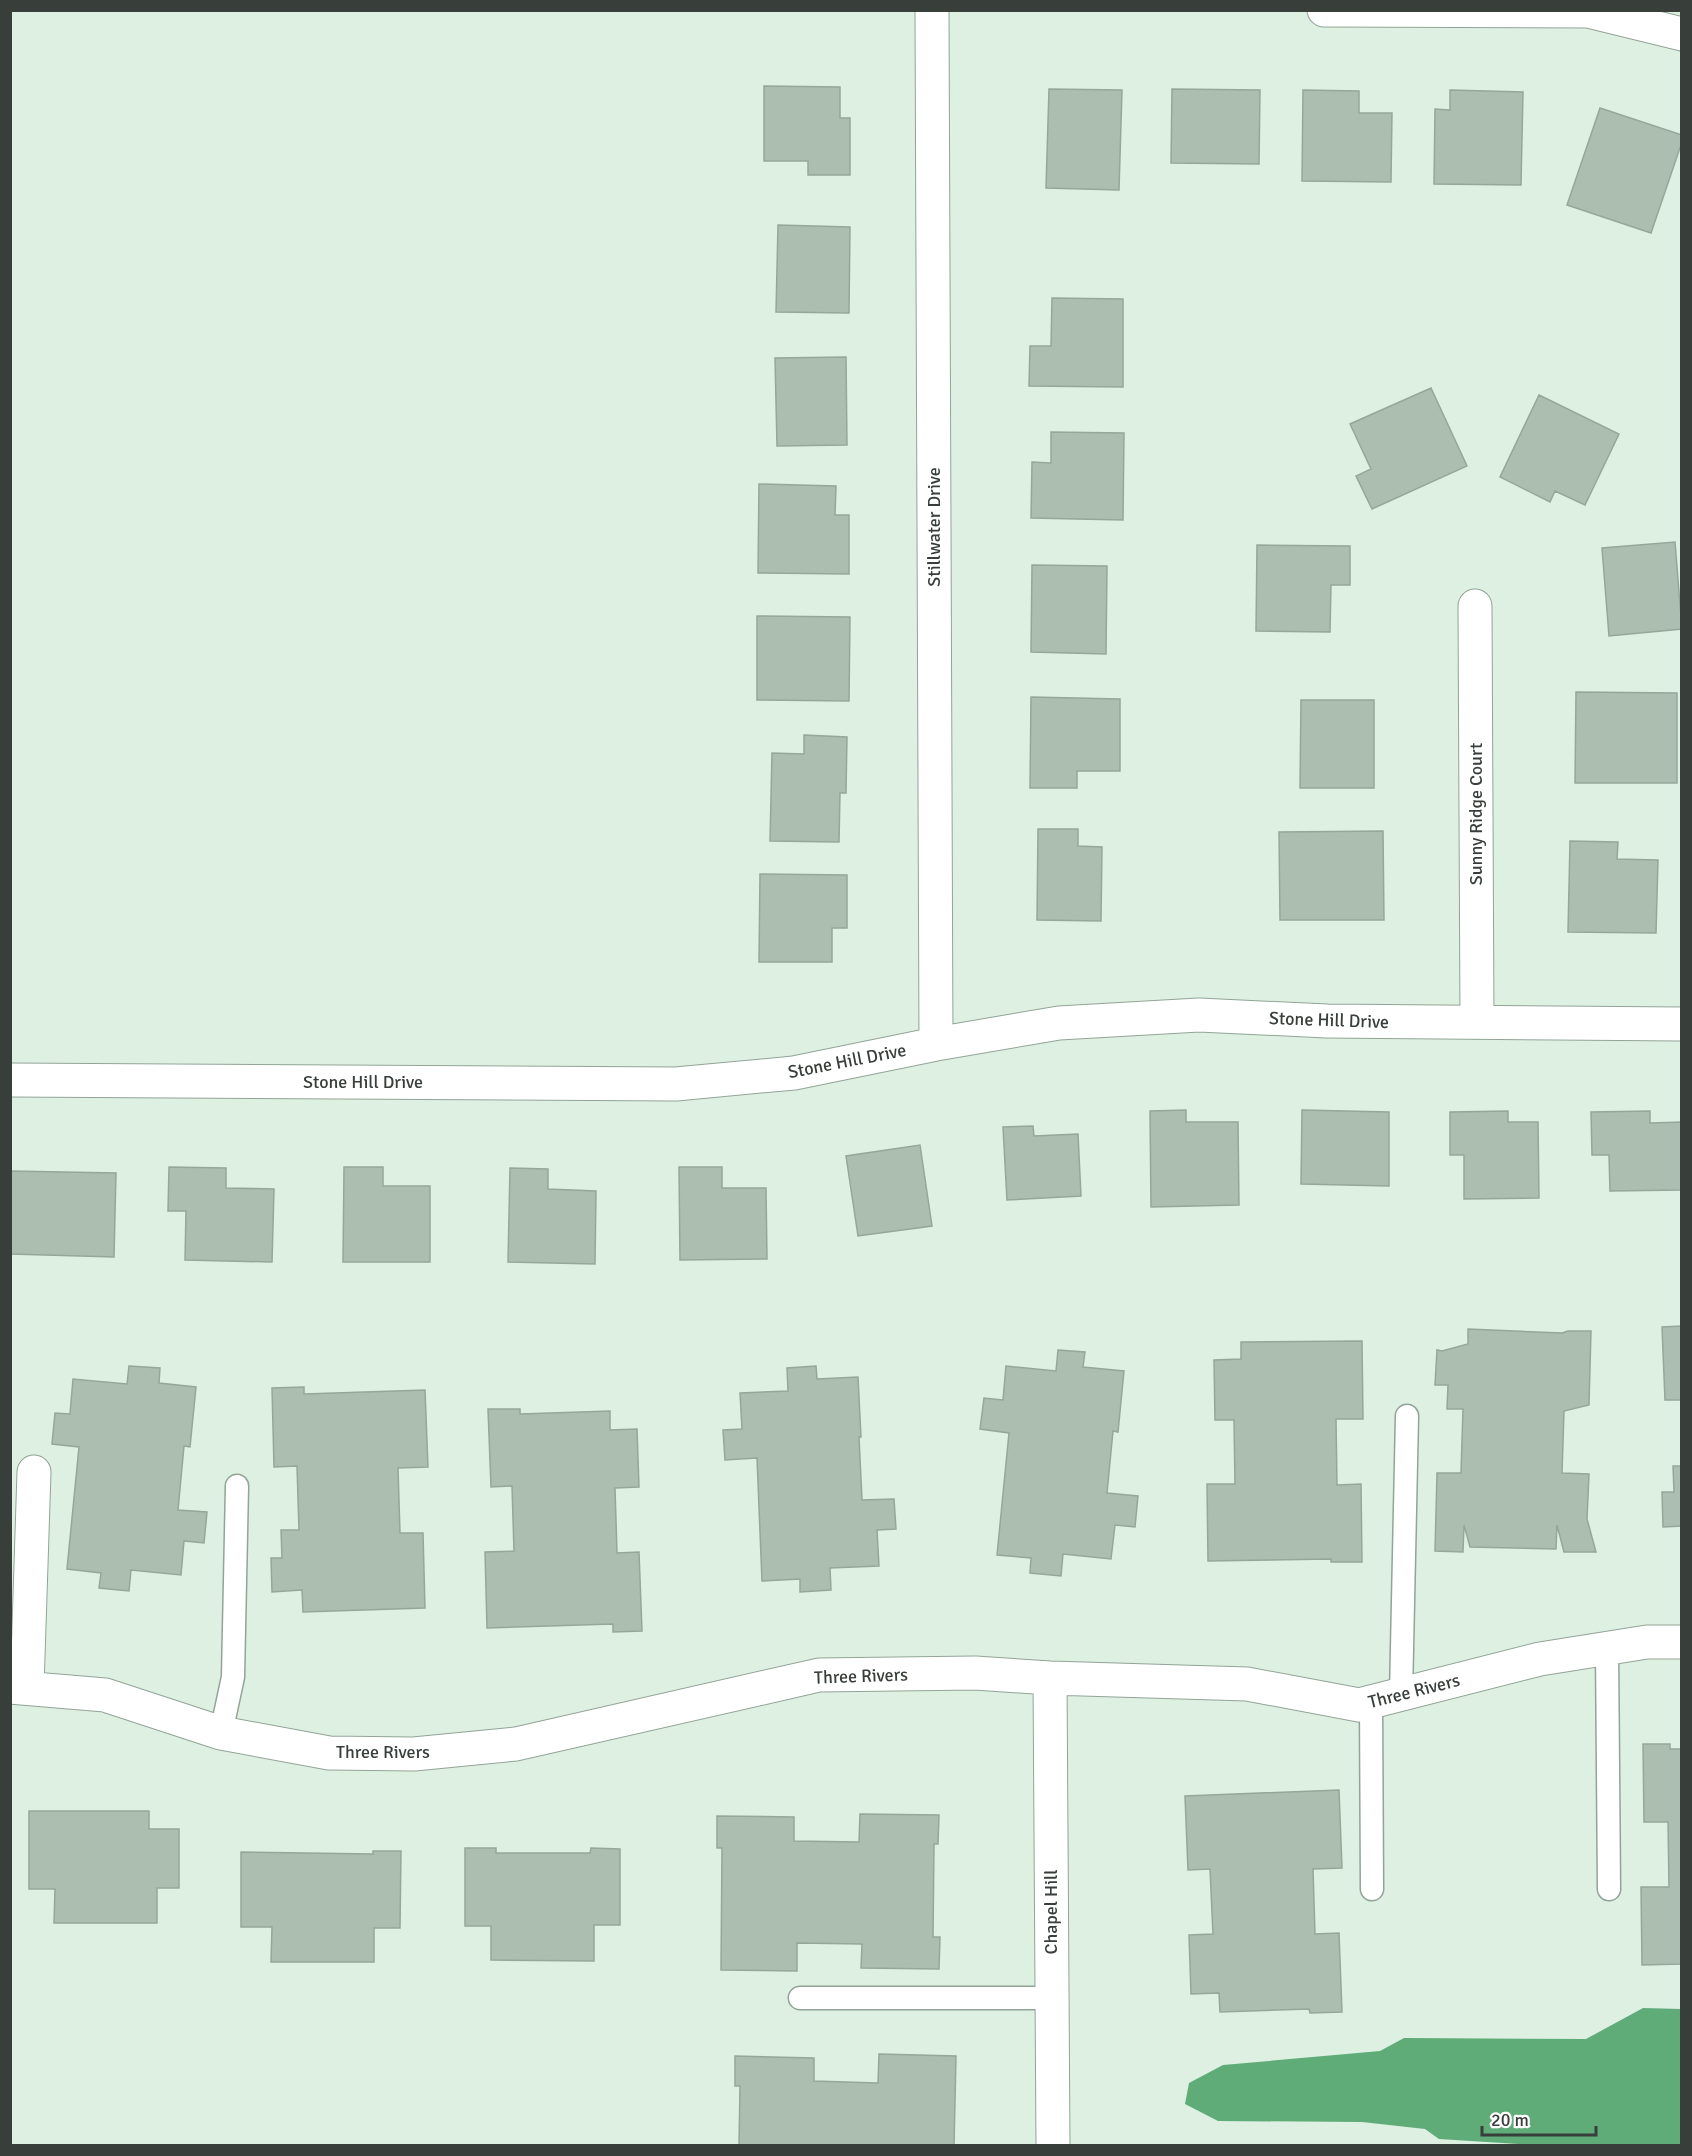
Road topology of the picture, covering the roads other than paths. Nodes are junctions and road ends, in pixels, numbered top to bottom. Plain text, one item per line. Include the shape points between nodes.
1 (932, 10) edge
2 (1324, 10) edge
3 (1682, 34) edge
4 (1475, 606) dead end
5 (1477, 1022) junction
6 (1682, 1024) edge
7 (936, 1044) junction
8 (10, 1080) edge
9 (1407, 1416) dead end
10 (34, 1472) dead end
11 (237, 1486) dead end
12 (1682, 1642) edge
13 (1607, 1648) junction
14 (1050, 1678) junction
15 (19, 1687) edge
16 (1386, 1698) junction
17 (221, 1733) junction
18 (1372, 1889) dead end
19 (1609, 1889) dead end
20 (800, 1998) dead end
21 (1052, 1998) junction
22 (1053, 2145) edge

1 - 7 street, Stillwater Drive
2 - 3 street via 1588,11
4 - 5 street, Sunny Ridge Court
5 - 6 street, Stone Hill Drive
5 - 7 street, Stone Hill Drive via 1199,1015 1059,1023
7 - 8 street, Stone Hill Drive via 794,1073 676,1084
9 - 16 lane
10 - 15 street
11 - 17 lane via 233,1677
12 - 13 street, Three Rivers
13 - 16 street, Three Rivers via 1540,1659
13 - 19 lane
14 - 16 street, Three Rivers via 1247,1684 1359,1705
14 - 17 street, Three Rivers via 975,1673 819,1675 516,1744 414,1754 329,1753
14 - 21 street, Chapel Hill
15 - 17 street, Three Rivers via 105,1695
16 - 18 lane
20 - 21 lane
21 - 22 street, Chapel Hill

